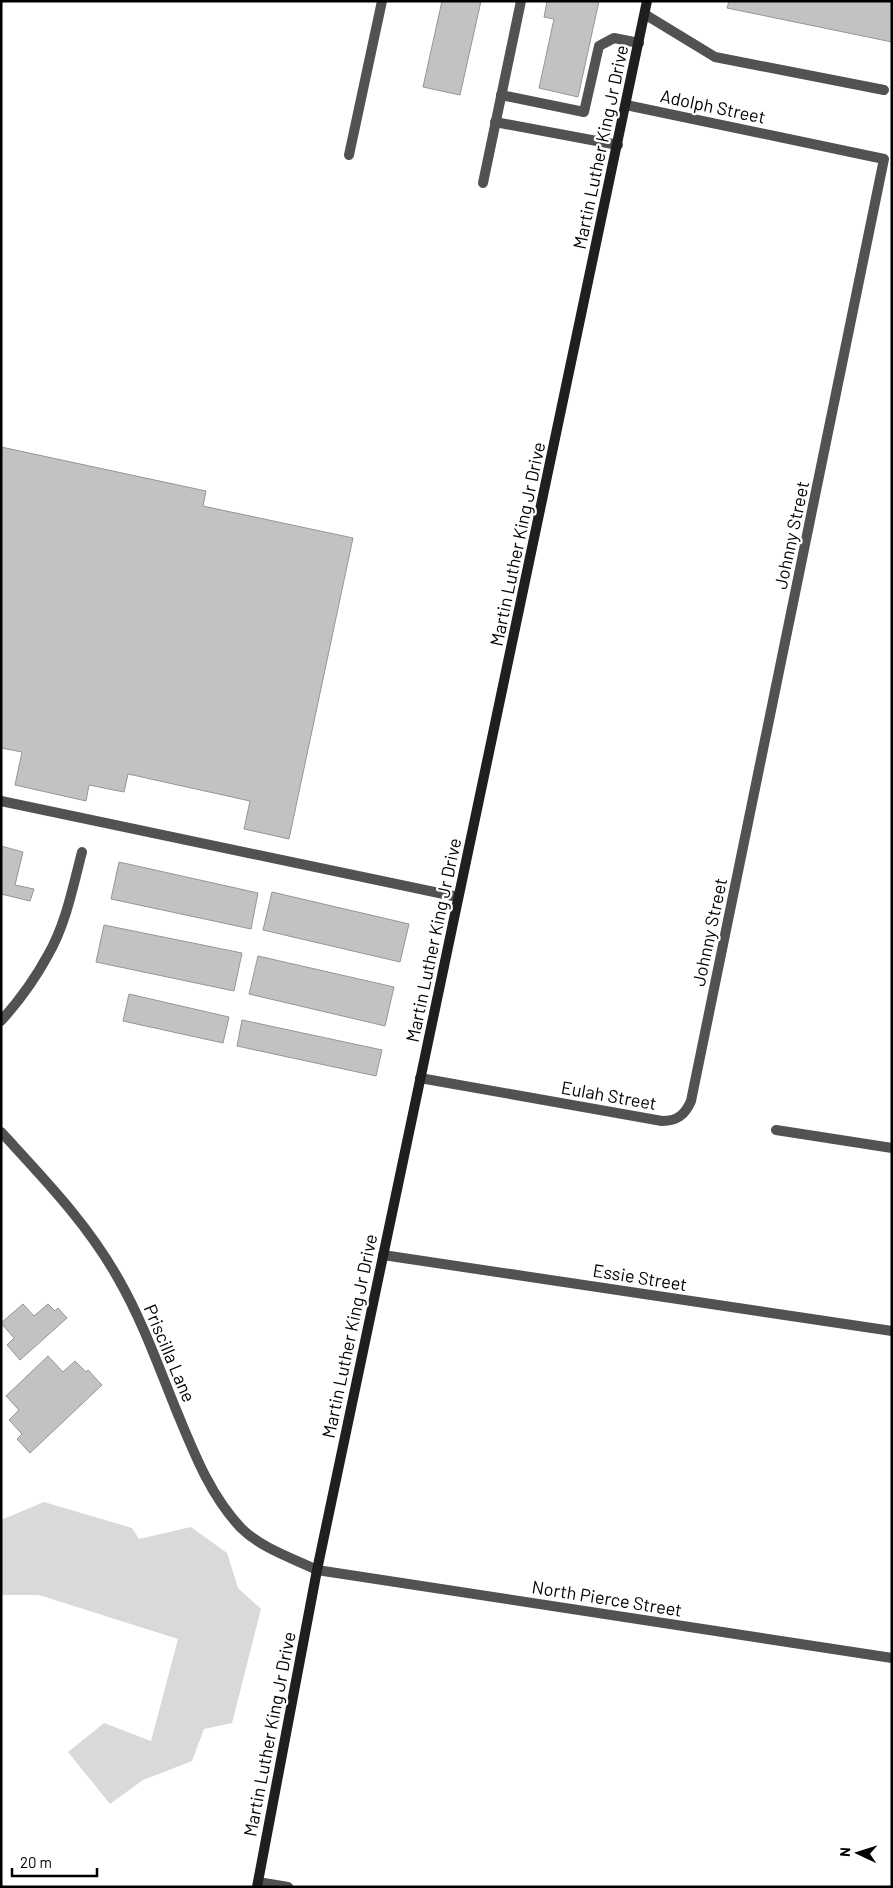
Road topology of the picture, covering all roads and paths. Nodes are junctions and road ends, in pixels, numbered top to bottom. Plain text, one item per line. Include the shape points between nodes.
1 (382, 1) edge
2 (521, 1) edge
3 (647, 1) edge
4 (646, 15) junction
5 (639, 43) junction
6 (884, 90) dead end
7 (501, 95) junction
8 (626, 105) junction
9 (496, 122) junction
10 (793, 140) joint
11 (618, 145) junction
12 (349, 155) dead end
13 (483, 183) dead end
14 (1, 801) edge
15 (82, 852) dead end
16 (458, 897) junction
17 (710, 1009) joint
18 (1, 1021) edge
19 (420, 1078) junction
20 (776, 1130) dead end
21 (1, 1132) edge
22 (892, 1148) edge
23 (383, 1255) junction
24 (892, 1332) edge
25 (317, 1570) junction
26 (892, 1658) edge
27 (257, 1884) edge
28 (288, 1887) edge

1 - 12 street
2 - 7 street
3 - 4 street, Martin Luther King Jr Drive
4 - 5 street, Martin Luther King Jr Drive
4 - 6 street via 715,57
5 - 7 street via 614,38 599,46 584,112
5 - 8 street, Martin Luther King Jr Drive
7 - 9 street
8 - 10 street, Adolph Street
8 - 11 street, Martin Luther King Jr Drive
9 - 11 street
9 - 13 street
10 - 17 street, Johnny Street via 884,159
11 - 16 street, Martin Luther King Jr Drive
14 - 16 street
15 - 18 street via 69,901 49,953
16 - 19 street, Martin Luther King Jr Drive
17 - 19 street, Eulah Street via 691,1101 680,1117 670,1121
19 - 23 street, Martin Luther King Jr Drive
20 - 22 street
21 - 25 street, Priscilla Lane via 78,1217 119,1280 143,1327 196,1458 221,1503 260,1543
23 - 24 street, Essie Street
23 - 25 street, Martin Luther King Jr Drive
25 - 26 street, North Pierce Street
25 - 27 street, Martin Luther King Jr Drive
27 - 28 street

